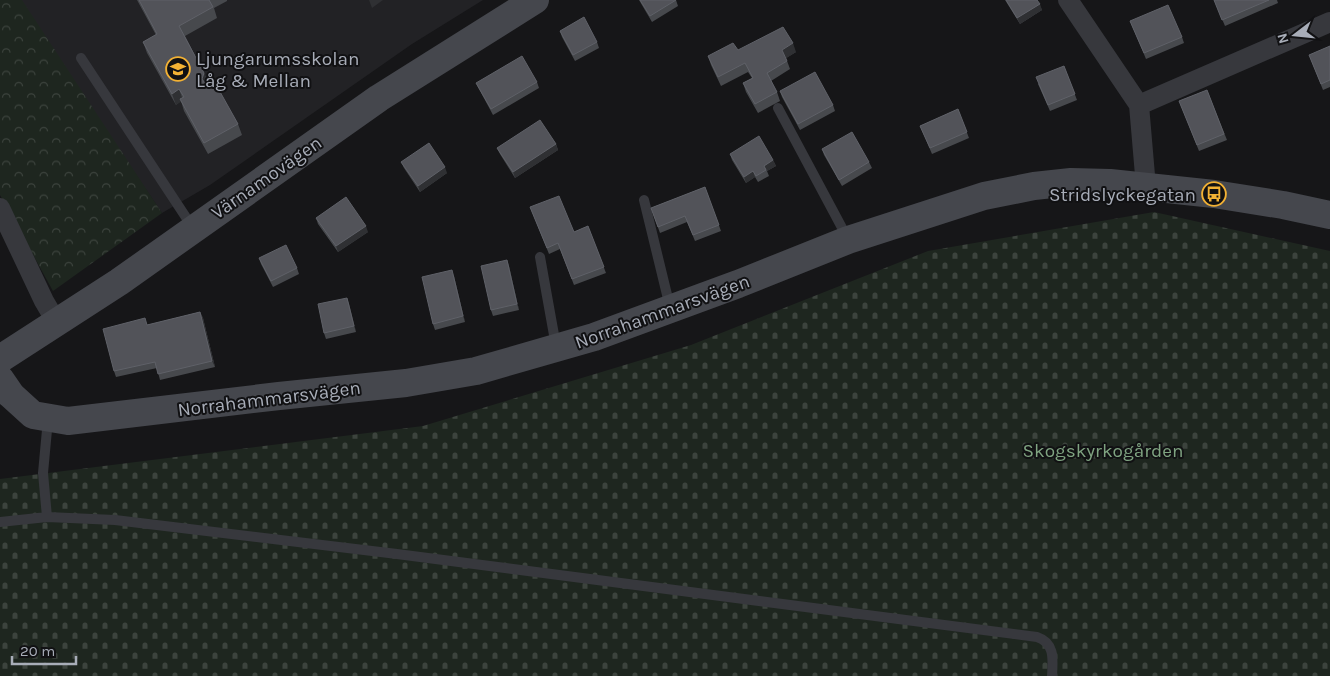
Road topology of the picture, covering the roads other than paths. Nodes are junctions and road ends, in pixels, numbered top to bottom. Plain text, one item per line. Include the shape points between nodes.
1 (535, 0) edge
2 (1068, 0) edge
3 (1330, 22) edge
4 (80, 58) dead end
5 (1139, 105) junction
6 (778, 108) edge
7 (1146, 187) junction
8 (644, 200) dead end
9 (0, 208) edge
10 (1330, 215) edge
11 (193, 228) junction
12 (848, 240) junction
13 (540, 257) dead end
14 (671, 308) junction
15 (57, 323) junction
16 (556, 349) junction
17 (0, 359) edge
18 (0, 379) edge
19 (48, 418) junction
20 (47, 517) junction
21 (0, 522) edge
22 (1052, 676) edge

1 - 11 street, Värnamovägen via 379,98
2 - 5 street
3 - 5 street
4 - 11 lane
5 - 7 street
6 - 12 lane
7 - 10 street, Norrahammarsvägen via 1283,205
7 - 12 street, Norrahammarsvägen via 1090,182 1034,186 984,196
8 - 14 lane
9 - 15 street
11 - 15 street, Värnamovägen
12 - 14 street, Norrahammarsvägen
13 - 16 lane
14 - 16 street, Norrahammarsvägen
15 - 17 street, Värnamovägen
16 - 19 street, Norrahammarsvägen via 476,371 406,383 68,421
18 - 19 street, Norrahammarsvägen via 11,395 34,415
19 - 20 lane via 43,473
20 - 21 lane
20 - 22 lane via 115,520 396,554 1037,637 1050,646

